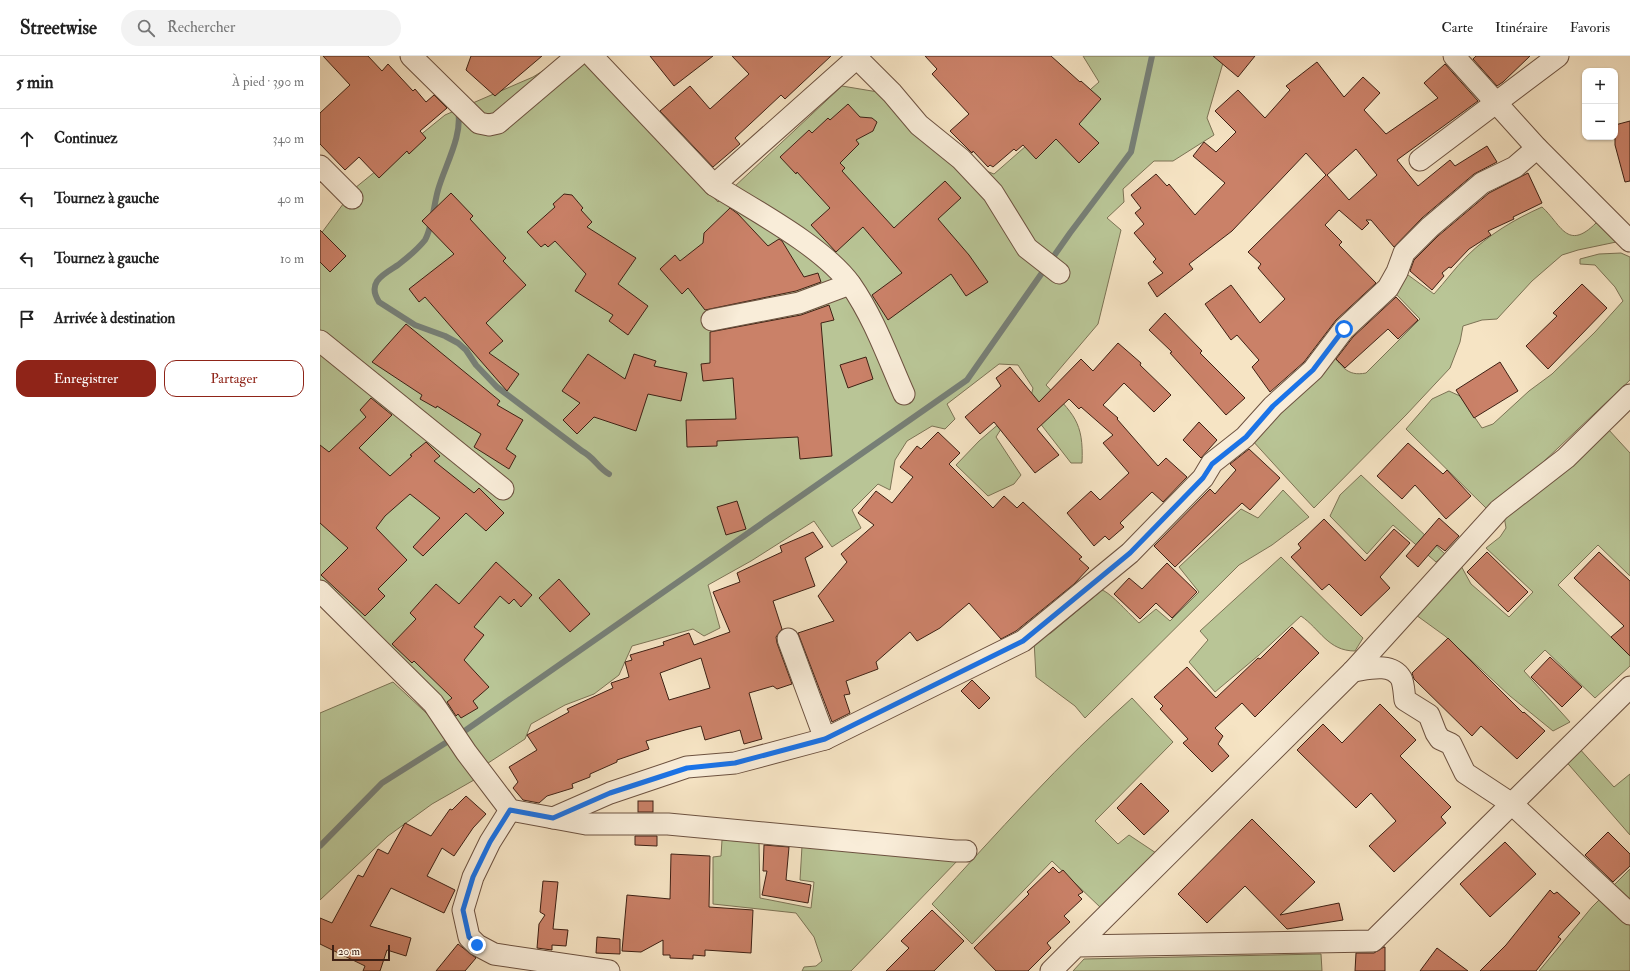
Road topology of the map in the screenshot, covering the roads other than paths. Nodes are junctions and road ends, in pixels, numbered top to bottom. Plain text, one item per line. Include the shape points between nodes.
1 (411, 56) edge
2 (576, 56) edge
3 (592, 56) edge
4 (1454, 56) edge
5 (1558, 56) edge
6 (858, 57) edge
7 (1497, 102) junction
8 (1537, 148) junction
9 (1420, 160) dead end
10 (320, 166) edge
11 (714, 185) junction
12 (352, 198) dead end
13 (1630, 240) edge
14 (1059, 273) dead end
15 (850, 284) junction
16 (712, 320) dead end
17 (320, 342) edge
18 (904, 394) dead end
19 (1630, 395) edge
20 (504, 489) dead end
21 (320, 591) edge
22 (788, 639) dead end
23 (1353, 671) junction
24 (1630, 687) edge
25 (825, 739) junction
26 (1512, 804) junction
27 (510, 810) junction
28 (553, 818) junction
29 (966, 850) dead end
30 (1630, 914) edge
31 (1076, 946) junction
32 (609, 971) edge
33 (1051, 971) edge

1 - 2 street via 478,123 489,125 498,123
3 - 11 street
4 - 7 street
5 - 7 street
6 - 11 street
6 - 14 street via 919,125 961,159 993,193 1028,248
7 - 8 street
7 - 9 street
8 - 13 street
8 - 25 street via 1515,167 1482,183 1430,227 1404,253 1388,288 1344,329 1313,370 1273,406 1246,437 1212,464 1203,478 1130,553 1023,641
10 - 12 street
11 - 15 street via 806,244
15 - 16 street via 799,302
15 - 18 street via 867,312
17 - 20 street
19 - 23 street via 1566,458 1499,510
21 - 27 street via 433,703
22 - 25 street
23 - 26 street via 1383,668 1401,678 1405,700 1429,716 1440,739 1451,744 1465,773
23 - 31 street
24 - 26 street
25 - 28 street via 735,763 687,768 610,793
26 - 30 street
26 - 31 street via 1373,941
27 - 28 street
27 - 32 street via 486,849 473,877 463,910 469,937 477,945 494,954
28 - 29 street via 586,824 668,824
31 - 33 street

